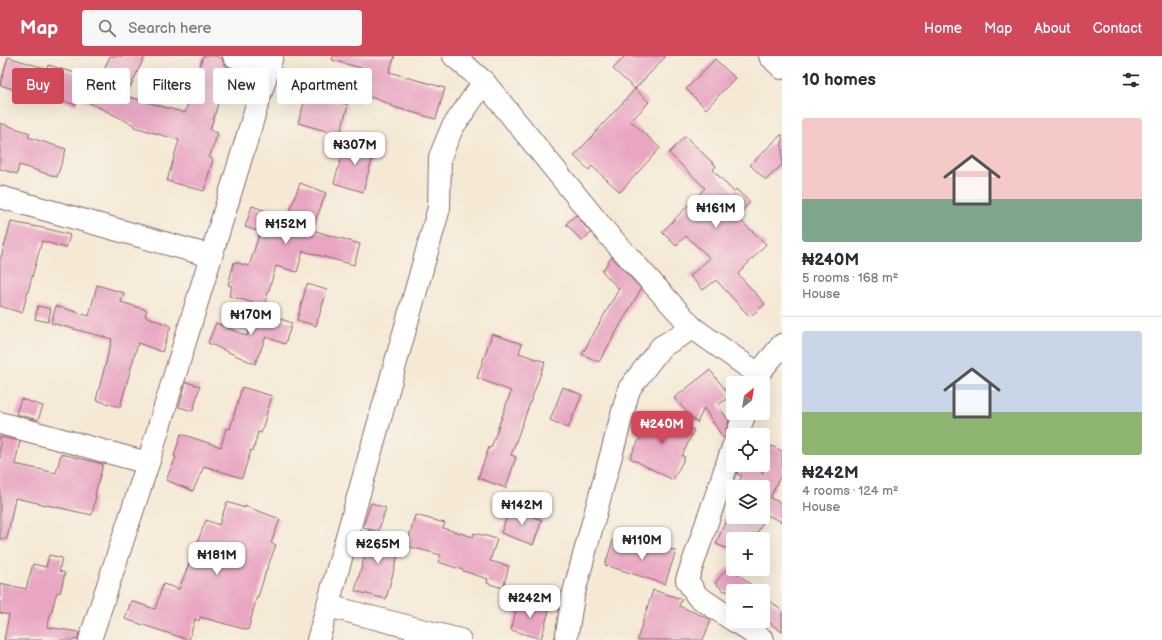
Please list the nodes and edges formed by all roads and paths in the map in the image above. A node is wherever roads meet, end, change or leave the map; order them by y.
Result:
1 (234, 56) edge
2 (454, 56) edge
3 (770, 56) edge
4 (270, 62) edge
5 (782, 68) edge
6 (484, 82) junction
7 (0, 197) edge
8 (211, 256) junction
9 (694, 328) junction
10 (782, 344) edge
11 (754, 376) edge
12 (758, 376) edge
13 (0, 423) edge
14 (148, 463) junction
15 (726, 467) edge
16 (328, 606) junction
17 (726, 615) edge
18 (746, 628) edge
19 (90, 640) edge
20 (318, 640) edge
21 (460, 640) edge
22 (566, 640) edge
23 (763, 640) edge

1 - 4 street
2 - 6 street
3 - 5 street
4 - 8 street
6 - 9 street
6 - 16 street
7 - 8 street
8 - 14 street
9 - 11 street
9 - 22 street
10 - 12 street
13 - 14 street
14 - 19 street
15 - 17 street
16 - 20 street
16 - 21 street
18 - 23 street

